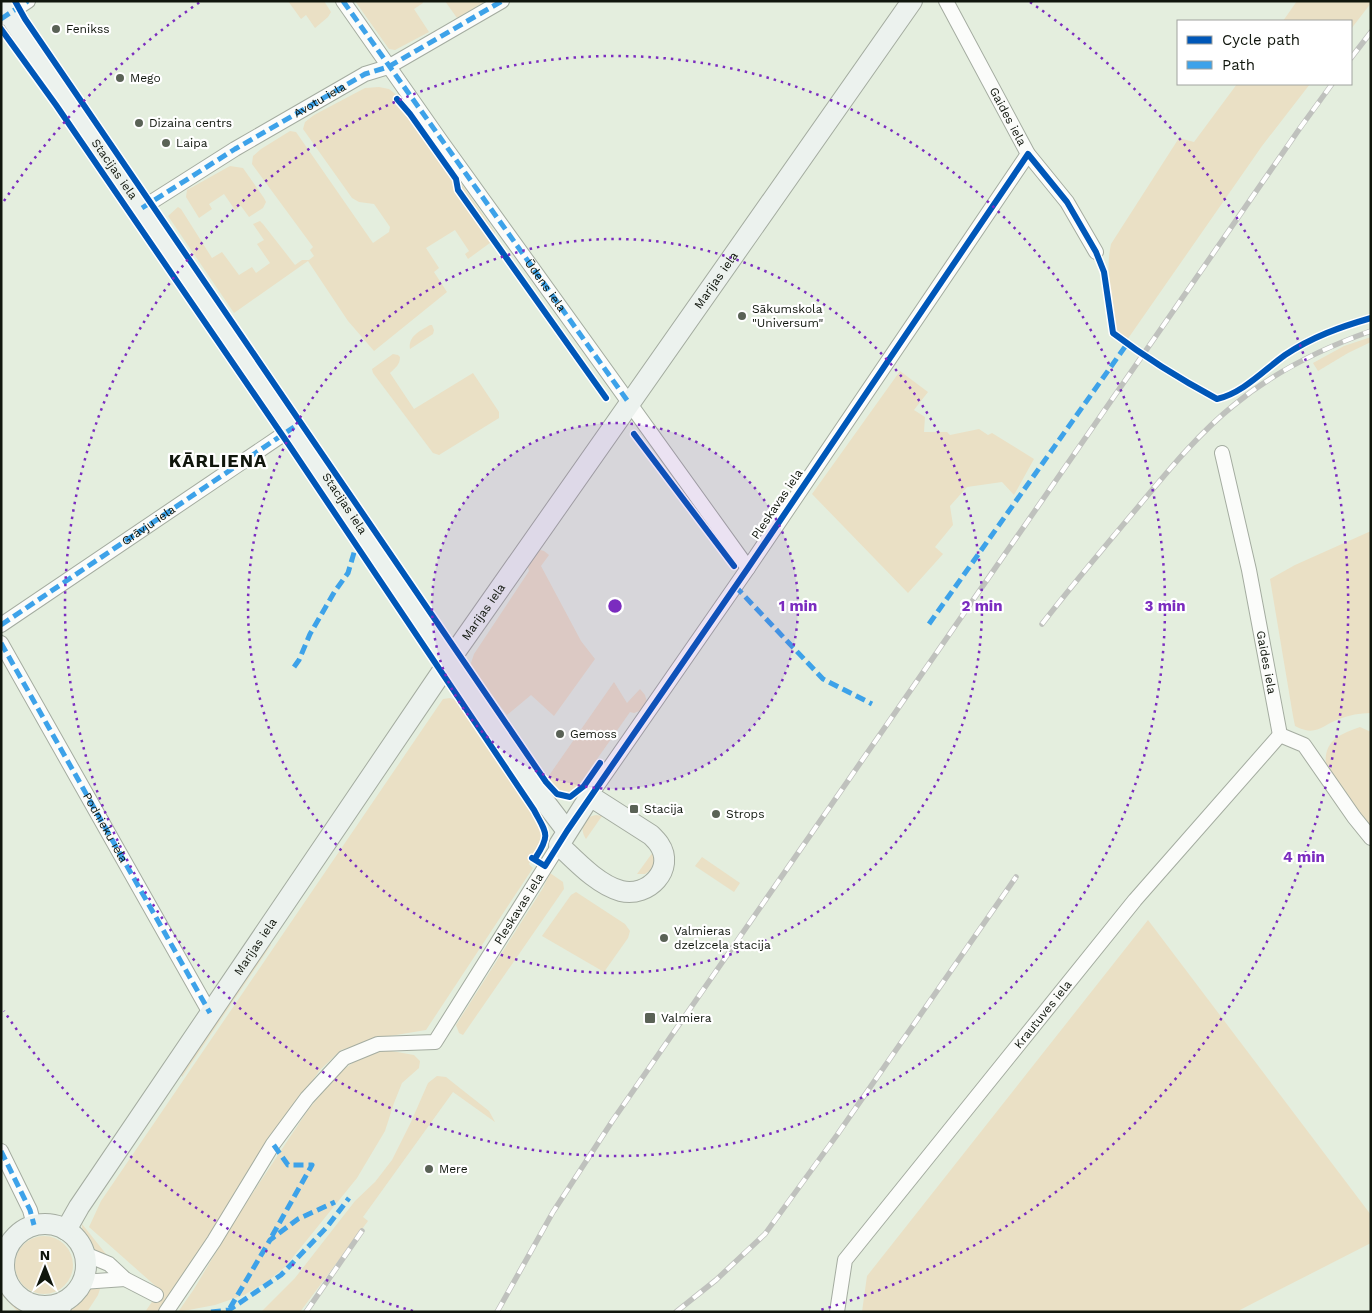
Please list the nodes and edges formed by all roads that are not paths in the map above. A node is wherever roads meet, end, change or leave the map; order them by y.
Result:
1 (28, 1) edge
2 (343, 1) edge
3 (502, 1) edge
4 (912, 1) edge
5 (946, 1) edge
6 (4, 12) edge
7 (388, 67) junction
8 (1028, 154) junction
9 (142, 208) junction
10 (1096, 252) dead end
11 (629, 403) junction
12 (294, 427) junction
13 (1222, 453) dead end
14 (748, 568) junction
15 (1, 625) edge
16 (1, 643) edge
17 (450, 662) junction
18 (1280, 735) junction
19 (590, 796) junction
20 (563, 838) junction
21 (1371, 838) edge
22 (210, 1013) junction
23 (1, 1151) edge
24 (34, 1226) junction
25 (66, 1230) junction
26 (7, 1241) edge
27 (85, 1254) junction
28 (3, 1271) edge
29 (125, 1279) junction
30 (82, 1282) junction
31 (156, 1295) dead end
32 (64, 1306) edge
33 (38, 1308) edge
34 (166, 1312) edge
35 (837, 1312) edge

1 - 6 street
2 - 7 street, Ūdens iela
3 - 7 street, Avotu iela
4 - 11 street, Marijas iela
5 - 8 street, Gaides iela
6 - 9 street, Stacijas iela
7 - 9 street, Avotu iela
7 - 11 street, Ūdens iela
8 - 10 street, Gaides iela
8 - 14 street, Pleskavas iela
9 - 12 street, Stacijas iela
11 - 14 street, Ūdens iela
11 - 17 street, Marijas iela
12 - 15 street, Grāvju iela
12 - 17 street, Stacijas iela
13 - 18 street, Gaides iela
14 - 19 street, Pleskavas iela
16 - 22 street, Podnieku iela
17 - 20 street, Stacijas iela
17 - 22 street, Marijas iela
18 - 21 street
18 - 35 street, Krautuves iela
19 - 20 street, Pleskavas iela
19 - 20 street, Stacijas iela
20 - 34 street, Pleskavas iela
22 - 25 street, Marijas iela
23 - 24 street
24 - 25 street
24 - 26 street
25 - 27 street
26 - 28 street
27 - 29 street
27 - 30 street
28 - 33 street
29 - 30 street
29 - 31 street
30 - 32 street
32 - 33 street

